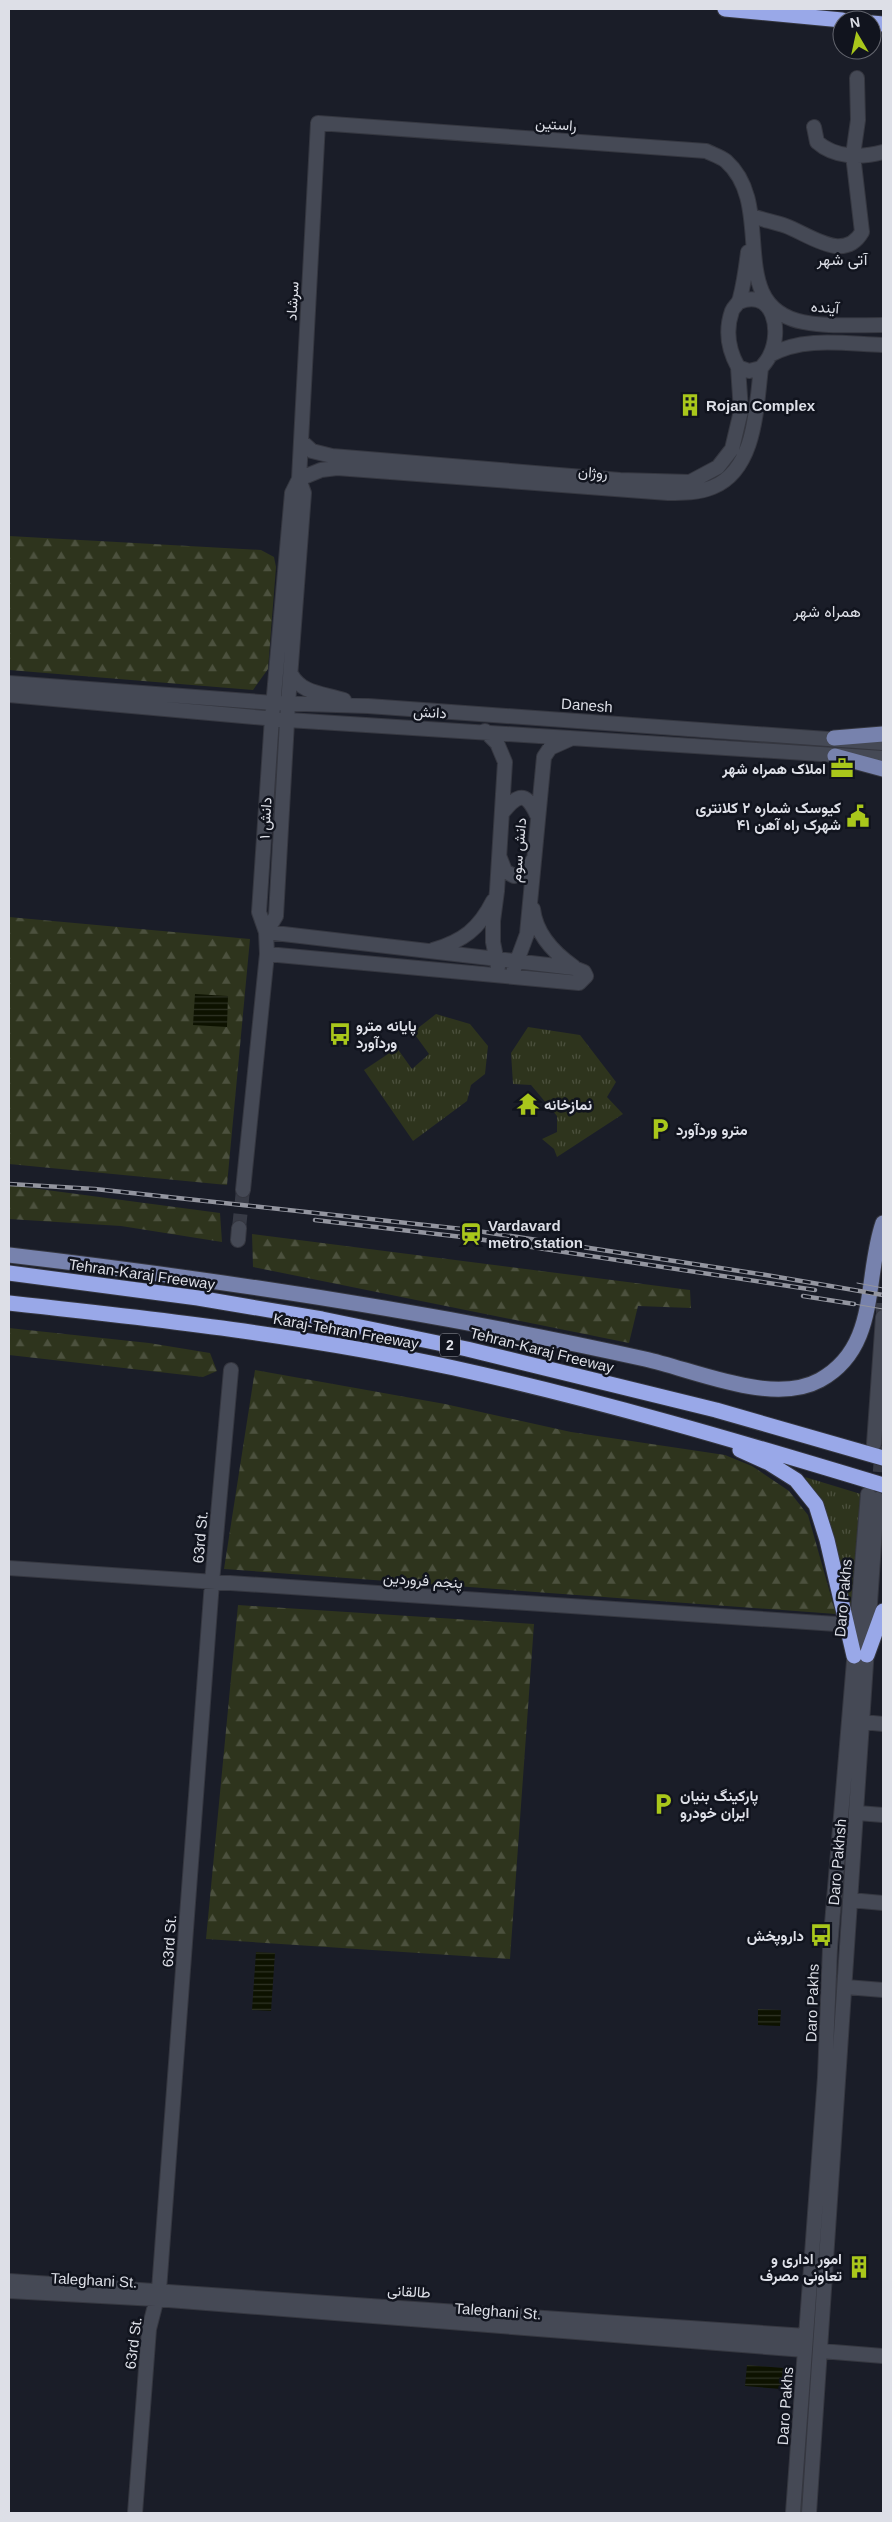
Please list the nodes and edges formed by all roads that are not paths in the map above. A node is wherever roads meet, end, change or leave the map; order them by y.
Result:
1 (725, 9) edge
2 (832, 19) edge
3 (856, 78) dead end
4 (318, 124) joint
5 (814, 127) dead end
6 (883, 152) edge
7 (853, 155) junction
8 (752, 216) junction
9 (739, 302) junction
10 (768, 305) junction
11 (883, 325) edge
12 (883, 345) edge
13 (770, 355) junction
14 (738, 367) junction
15 (761, 368) junction
16 (301, 441) junction
17 (334, 462) junction
18 (299, 479) junction
19 (619, 485) junction
20 (291, 674) junction
21 (9, 684) edge
22 (9, 695) edge
23 (281, 703) junction
24 (368, 706) junction
25 (272, 718) junction
26 (288, 720) junction
27 (485, 731) junction
28 (883, 734) edge
29 (571, 738) junction
30 (834, 738) junction
31 (883, 743) edge
32 (835, 756) junction
33 (883, 758) edge
34 (883, 769) edge
35 (503, 812) junction
36 (537, 815) junction
37 (500, 855) junction
38 (533, 860) junction
39 (498, 891) junction
40 (531, 894) junction
41 (266, 932) junction
42 (426, 952) junction
43 (266, 954) junction
44 (496, 960) junction
45 (516, 961) junction
46 (574, 968) junction
47 (505, 976) junction
48 (243, 1190) tunnel mouth
49 (883, 1223) edge
50 (9, 1255) edge
51 (9, 1273) edge
52 (9, 1303) edge
53 (883, 1318) edge
54 (231, 1370) dead end
55 (691, 1427) junction
56 (883, 1427) edge
57 (880, 1449) edge
58 (876, 1492) edge
59 (9, 1568) edge
60 (212, 1582) junction
61 (883, 1611) edge
62 (836, 1624) dead end
63 (860, 1655) junction
64 (863, 1722) junction
65 (883, 1724) edge
66 (858, 1812) junction
67 (883, 1815) edge
68 (850, 1900) junction
69 (883, 1903) edge
70 (830, 1948) junction
71 (847, 1954) junction
72 (846, 1987) junction
73 (883, 1990) edge
74 (825, 2076) junction
75 (840, 2077) junction
76 (9, 2281) edge
77 (9, 2292) edge
78 (158, 2295) junction
79 (806, 2343) junction
80 (821, 2351) junction
81 (883, 2356) edge
82 (135, 2513) edge
83 (793, 2513) edge
84 (810, 2513) edge

1 - 2 highway
3 - 7 street
4 - 8 street, راستین
4 - 16 street, سرشاد
5 - 7 street
6 - 7 street
7 - 8 street
8 - 9 street
8 - 10 street
9 - 10 street
9 - 14 street
10 - 11 street, آینده
10 - 13 street
12 - 13 street
13 - 15 street
14 - 15 street
14 - 19 street, روژان
15 - 19 street, روژان
16 - 17 street
16 - 18 street, سرشاد
17 - 18 street
17 - 19 street, روژان
18 - 20 street, سرشاد
18 - 23 street, سرشاد
20 - 23 street, سرشاد
20 - 24 street
21 - 23 street
22 - 25 street
23 - 24 street, Danesh
23 - 25 street, دانش ۱
23 - 26 street, دانش ۱
24 - 30 street, Danesh
25 - 26 street, دانش
25 - 41 street, دانش ۱
26 - 27 street, دانش
26 - 41 street, دانش ۱
27 - 29 street, دانش
27 - 35 street, دانش سوم
28 - 30 main road
29 - 32 street
29 - 36 street, دانش سوم
30 - 31 street, Danesh
32 - 33 street
32 - 34 main road
35 - 36 street
35 - 37 street, دانش سوم
36 - 38 street, دانش سوم
37 - 38 street
37 - 39 street, دانش سوم
38 - 40 street, دانش سوم
39 - 42 street
39 - 44 street, دانش سوم
40 - 45 street, دانش سوم
40 - 46 street
41 - 42 street
41 - 43 street, دانش ۱
42 - 44 street
43 - 47 street
43 - 48 street, دانش ۱
44 - 45 street
44 - 47 street, دانش سوم
45 - 46 street
45 - 47 street, دانش سوم
46 - 47 street
49 - 50 main road
51 - 57 highway, Tehran-Karaj Freeway / 2
52 - 55 highway, Karaj-Tehran Freeway / 2
53 - 57 street
54 - 60 street, 63rd St.
55 - 58 highway, Karaj-Tehran Freeway / 2
55 - 63 highway
56 - 57 street
58 - 63 street, Daro Pakhs
59 - 60 street, پنجم فروردین
60 - 62 street, پنجم فروردین
60 - 78 street, 63rd St.
61 - 63 highway
63 - 64 street, Daro Pakhsh
63 - 70 street, Daro Pakhs
64 - 65 street
64 - 66 street, Daro Pakhsh
66 - 67 street
66 - 68 street, Daro Pakhsh
68 - 69 street
68 - 71 street, Daro Pakhsh
70 - 71 street
70 - 74 street, Daro Pakhs
71 - 72 street, Daro Pakhsh
72 - 73 street
72 - 75 street, Daro Pakhsh
74 - 75 street
74 - 79 street, Daro Pakhs
75 - 80 street, Daro Pakhsh
76 - 78 street
77 - 78 street, Taleghani St.
78 - 79 street, Taleghani St.
78 - 82 street, 63rd St.
79 - 83 street, Daro Pakhs
80 - 81 street
80 - 84 street

